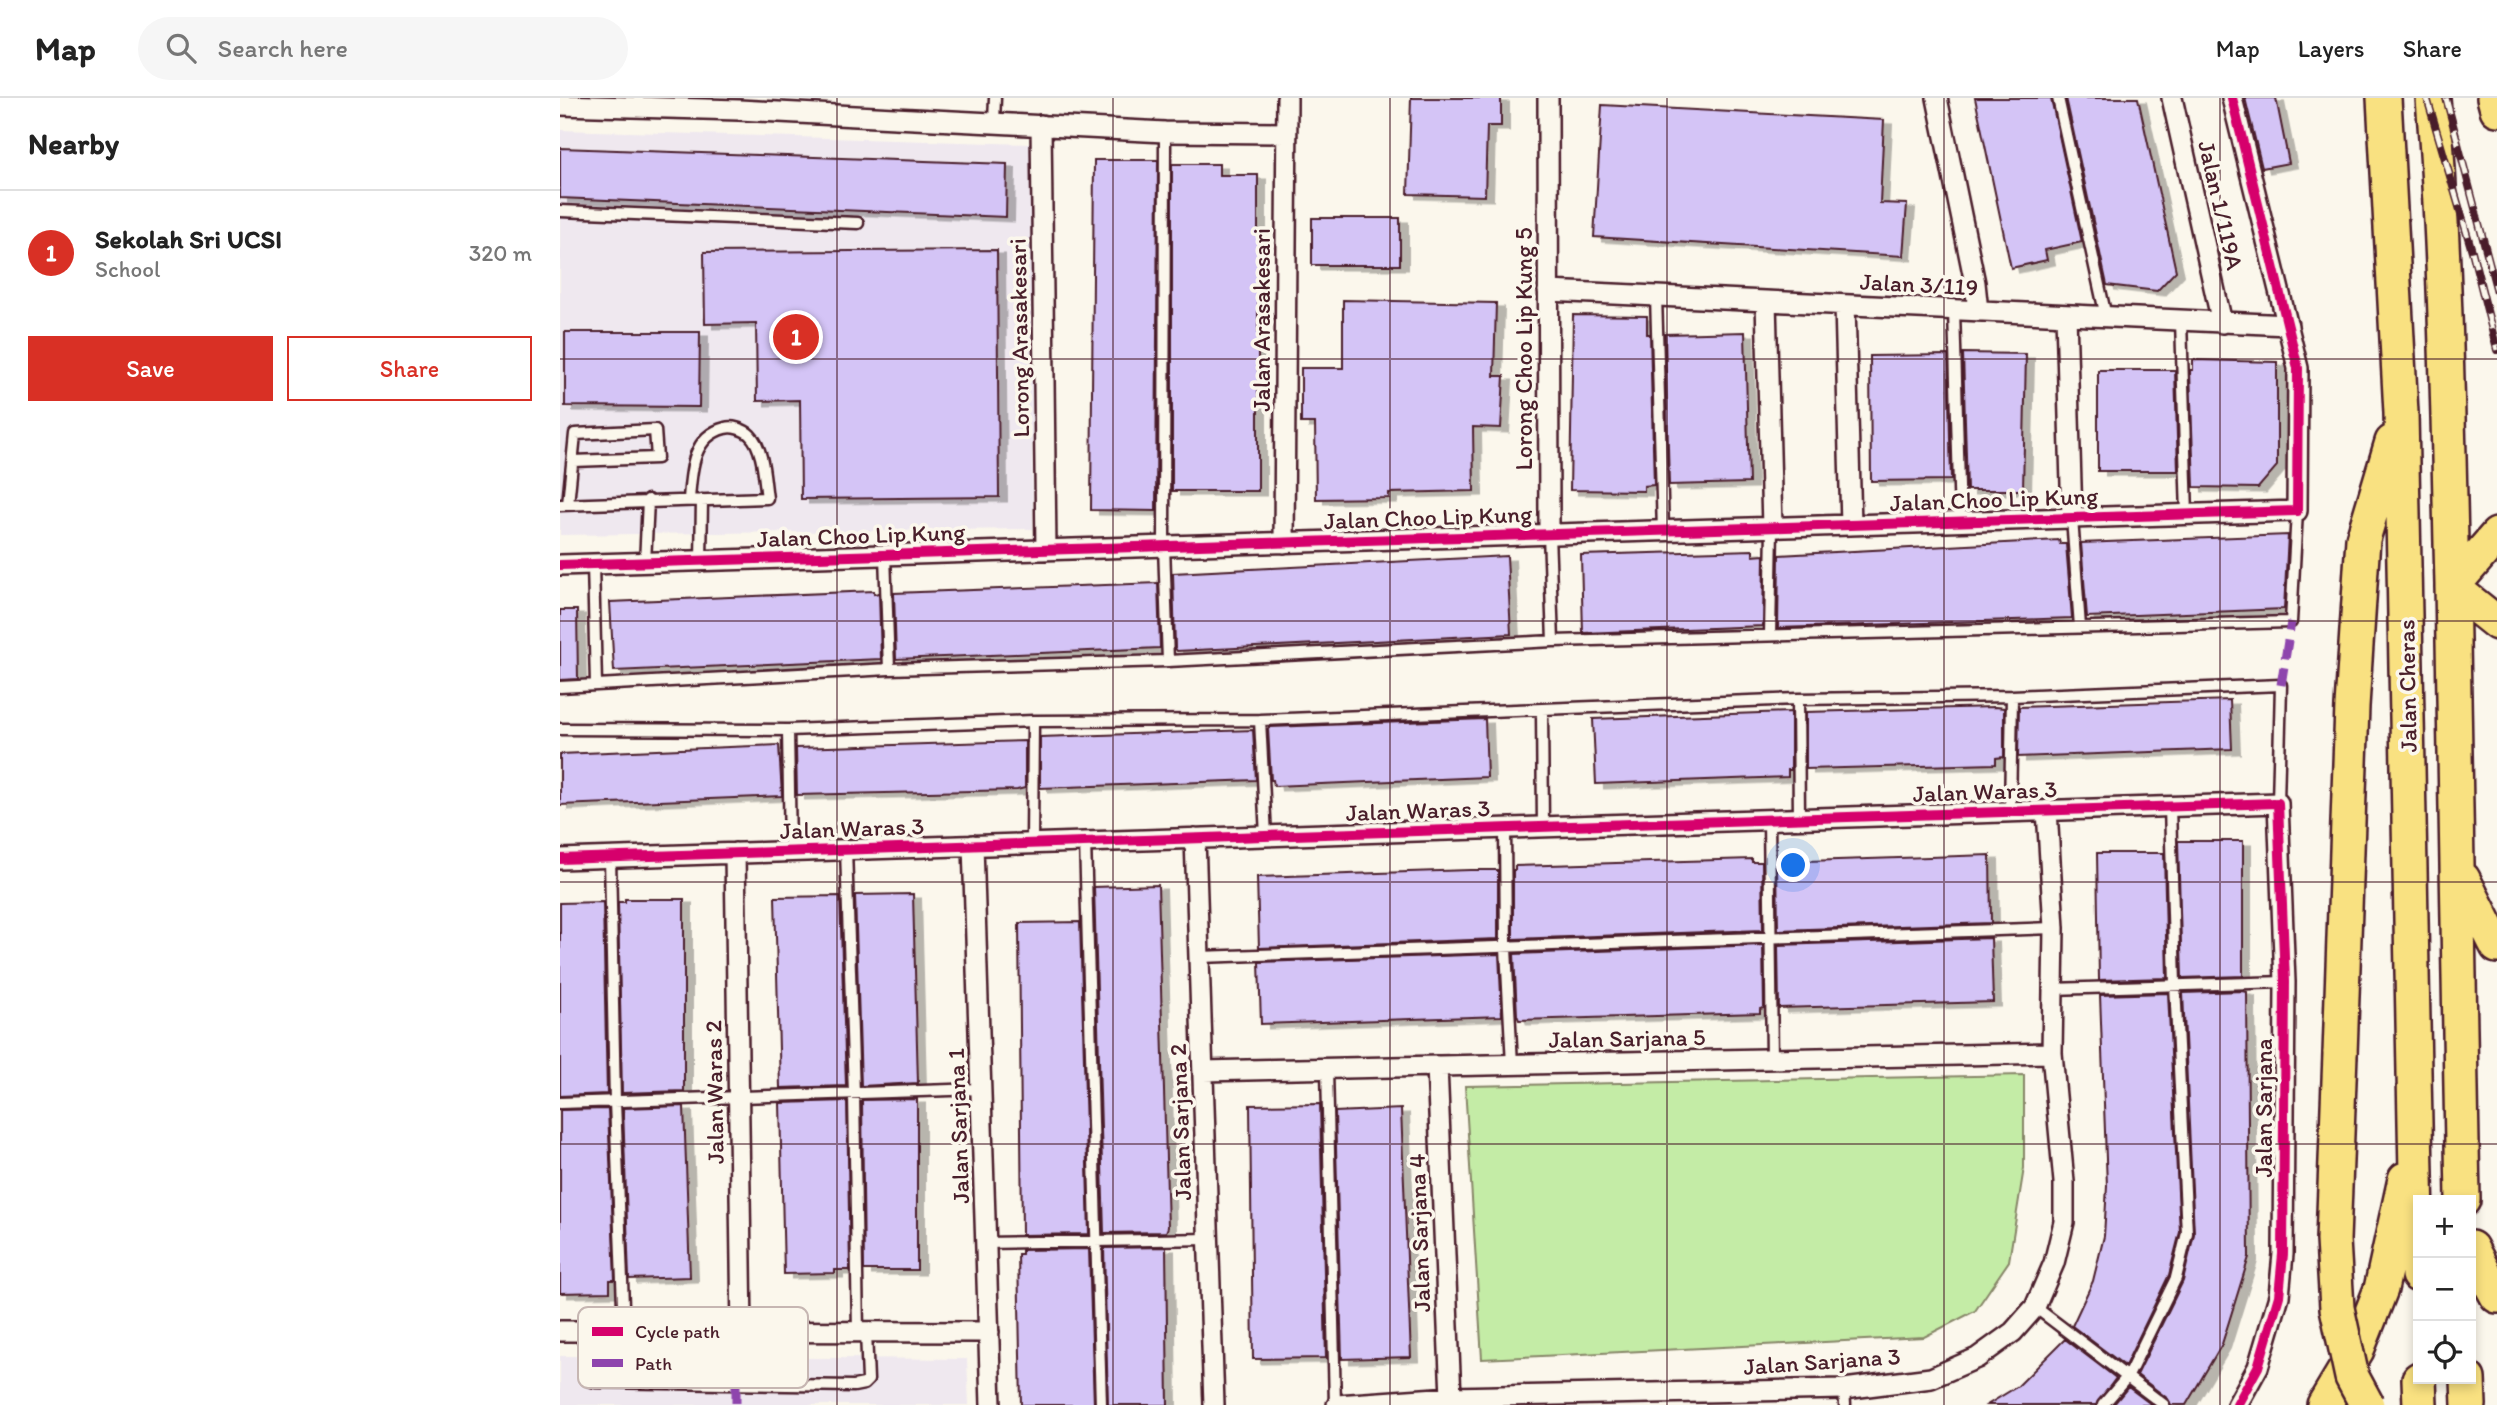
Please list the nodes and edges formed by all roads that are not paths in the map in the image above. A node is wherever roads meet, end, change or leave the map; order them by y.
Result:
1 (995, 98) edge
2 (1286, 98) edge
3 (1548, 98) edge
4 (1937, 98) edge
5 (2058, 98) edge
6 (2172, 98) edge
7 (2232, 98) edge
8 (2384, 98) edge
9 (2433, 98) edge
10 (2494, 98) edge
11 (739, 104) edge
12 (560, 105) edge
13 (2497, 109) edge
14 (994, 122) junction
15 (1041, 125) junction
16 (1165, 132) junction
17 (1286, 133) junction
18 (560, 211) edge
19 (858, 223) dead end
20 (1548, 291) junction
21 (1656, 296) junction
22 (1766, 302) junction
23 (1845, 305) junction
24 (1954, 310) junction
25 (1978, 311) junction
26 (2066, 315) junction
27 (2105, 317) junction
28 (2181, 320) junction
29 (2222, 323) junction
30 (2288, 325) junction
31 (2401, 413) junction
32 (573, 461) junction
33 (648, 500) junction
34 (689, 500) junction
35 (702, 500) junction
36 (564, 504) edge
37 (2297, 511) junction
38 (2187, 515) junction
39 (2072, 518) junction
40 (1960, 522) junction
41 (1851, 525) junction
42 (1772, 527) junction
43 (1663, 531) junction
44 (1549, 534) junction
45 (2497, 535) edge
46 (1284, 543) junction
47 (1164, 546) junction
48 (1046, 550) junction
49 (885, 555) junction
50 (701, 561) junction
51 (645, 563) junction
52 (593, 564) junction
53 (560, 565) edge
54 (2452, 587) junction
55 (2497, 623) edge
56 (2080, 627) junction
57 (1770, 635) junction
58 (1553, 641) junction
59 (1168, 661) junction
60 (889, 668) junction
61 (596, 684) junction
62 (560, 687) edge
63 (2012, 696) junction
64 (1798, 699) junction
65 (1542, 710) junction
66 (1260, 720) junction
67 (1033, 721) junction
68 (560, 729) edge
69 (788, 730) junction
70 (2278, 803) junction
71 (2170, 806) junction
72 (2047, 810) junction
73 (2010, 812) junction
74 (1799, 818) junction
75 (1769, 819) junction
76 (1543, 827) junction
77 (1505, 828) junction
78 (1266, 836) junction
79 (1195, 838) junction
80 (1085, 841) junction
81 (1032, 843) junction
82 (973, 845) junction
83 (846, 849) junction
84 (790, 851) junction
85 (735, 853) junction
86 (610, 857) junction
87 (560, 859) edge
88 (2459, 871) junction
89 (2053, 928) junction
90 (1772, 936) junction
91 (2497, 946) edge
92 (1506, 948) junction
93 (1199, 957) junction
94 (2285, 982) junction
95 (2175, 984) junction
96 (2052, 989) junction
97 (2052, 1052) junction
98 (1772, 1059) junction
99 (1512, 1065) junction
100 (1437, 1066) junction
101 (1327, 1069) junction
102 (1203, 1071) junction
103 (981, 1089) junction
104 (854, 1094) junction
105 (739, 1098) junction
106 (615, 1101) junction
107 (560, 1103) edge
108 (2417, 1126) junction
109 (2463, 1195) edge
110 (1209, 1239) junction
111 (1097, 1241) junction
112 (986, 1243) junction
113 (2476, 1257) edge
114 (2418, 1258) edge
115 (2497, 1296) edge
116 (623, 1307) edge
117 (742, 1307) edge
118 (2035, 1307) junction
119 (560, 1331) edge
120 (578, 1331) edge
121 (808, 1332) edge
122 (862, 1332) junction
123 (989, 1332) junction
124 (2128, 1376) junction
125 (2419, 1384) edge
126 (2468, 1384) edge
127 (808, 1385) edge
128 (1451, 1397) junction
129 (1844, 1397) edge
130 (1539, 1400) edge
131 (991, 1405) edge
132 (1101, 1405) edge
133 (1214, 1405) edge
134 (1336, 1405) edge
135 (2103, 1405) edge
136 (2164, 1405) edge
137 (2237, 1405) edge
138 (2324, 1405) edge
139 (2367, 1405) edge
140 (2420, 1405) edge
141 (2469, 1405) edge

1 - 14 lane
2 - 17 street, Jalan Arasakesari
3 - 20 street, Lorong Choo Lip Kung 5
4 - 25 street
5 - 27 lane
6 - 29 street, Jalan 1/119A
7 - 30 street
8 - 31 highway, Jalan Cheras
9 - 54 highway, Jalan Cheras
10 - 13 highway
11 - 12 street
11 - 14 street
14 - 15 street
15 - 16 street
15 - 48 street, Lorong Arasakesari
16 - 17 street
16 - 47 lane
17 - 46 street, Jalan Arasakesari
18 - 19 lane
20 - 21 street, Jalan 3/119
20 - 44 street, Lorong Choo Lip Kung 5
21 - 22 street, Jalan 3/119
21 - 43 lane
22 - 23 street, Jalan 3/119
22 - 42 street
23 - 24 street, Jalan 3/119
23 - 41 street
24 - 25 street, Jalan 3/119
24 - 40 lane
25 - 26 street, Jalan 3/119
26 - 27 street, Jalan 3/119
26 - 39 street
27 - 28 street, Jalan 3/119
28 - 29 street, Jalan 3/119
28 - 38 lane
29 - 30 street, Jalan 3/119
30 - 37 street
31 - 108 highway, Jalan Cheras
31 - 139 highway, bridge
32 - 32 lane
32 - 36 lane
33 - 34 lane
33 - 36 lane
33 - 51 lane
34 - 35 lane
34 - 35 lane
35 - 50 lane
37 - 38 street, Jalan Choo Lip Kung
37 - 56 lane
38 - 39 street, Jalan Choo Lip Kung
39 - 40 street, Jalan Choo Lip Kung
39 - 56 lane
40 - 41 street, Jalan Choo Lip Kung
41 - 42 street, Jalan Choo Lip Kung
42 - 43 street, Jalan Choo Lip Kung
42 - 57 lane
43 - 44 street, Jalan Choo Lip Kung
44 - 46 street, Jalan Choo Lip Kung
44 - 58 lane
45 - 54 highway
46 - 47 street, Jalan Choo Lip Kung
47 - 48 street, Jalan Choo Lip Kung
47 - 59 lane
48 - 49 street, Jalan Choo Lip Kung
49 - 50 street, Jalan Choo Lip Kung
49 - 60 lane
50 - 51 street, Jalan Choo Lip Kung
51 - 52 street, Jalan Choo Lip Kung
52 - 53 street, Jalan Choo Lip Kung
52 - 61 lane
54 - 55 highway
54 - 88 highway, Jalan Cheras
56 - 57 lane
57 - 58 lane
58 - 59 lane
59 - 60 lane
60 - 61 lane
61 - 62 lane
63 - 64 lane
63 - 70 lane
63 - 73 lane
64 - 65 lane
64 - 74 lane
65 - 66 lane
65 - 76 lane
66 - 67 lane
66 - 78 lane
67 - 69 lane
67 - 81 lane
68 - 69 lane
69 - 84 lane
70 - 71 street, Jalan Waras 3
70 - 94 street, Jalan Sarjana
71 - 72 street, Jalan Waras 3
71 - 95 lane
72 - 73 street, Jalan Waras 3
72 - 89 street, Jalan Sarjana 3
73 - 74 street, Jalan Waras 3
74 - 75 street, Jalan Waras 3
75 - 76 street, Jalan Waras 3
75 - 90 lane
76 - 77 street, Jalan Waras 3
77 - 78 street, Jalan Waras 3
77 - 92 lane
78 - 79 street, Jalan Waras 3
79 - 80 street, Jalan Waras 3
79 - 93 street, Jalan Sarjana 2
80 - 81 street, Jalan Waras 3
80 - 111 lane
81 - 82 street, Jalan Waras 3
82 - 83 street, Jalan Waras 3
82 - 103 street, Jalan Sarjana 1
83 - 84 street, Jalan Waras 3
83 - 104 lane
84 - 85 street, Jalan Waras 3
85 - 86 street, Jalan Waras 3
85 - 105 street, Jalan Waras 2
86 - 87 street, Jalan Waras 3
86 - 106 lane
88 - 91 highway
88 - 109 highway, Jalan Cheras
89 - 90 lane
89 - 96 street, Jalan Sarjana 3
90 - 92 lane
90 - 98 lane
92 - 93 lane
92 - 99 lane
93 - 102 street, Jalan Sarjana 2
94 - 95 lane
94 - 137 street, Jalan Sarjana
95 - 96 lane
95 - 124 lane
96 - 97 street, Jalan Sarjana 3
97 - 98 street, Jalan Sarjana 5
97 - 118 street, Jalan Sarjana 3
98 - 99 street, Jalan Sarjana 5
99 - 100 street, Jalan Sarjana 5
100 - 101 street, Jalan Sarjana 5
100 - 128 street, Jalan Sarjana 4
101 - 102 street, Jalan Sarjana 5
101 - 134 lane
102 - 110 street, Jalan Sarjana 2
103 - 104 lane
103 - 112 street, Jalan Sarjana 1
104 - 105 lane
104 - 122 lane
105 - 106 lane
105 - 117 street, Jalan Waras 2
106 - 107 lane
106 - 116 lane
108 - 114 highway, Jalan Cheras
108 - 138 highway
110 - 111 lane
110 - 133 street, Jalan Sarjana 2
111 - 112 lane
111 - 132 lane
112 - 123 street, Jalan Sarjana 1
113 - 115 highway
118 - 124 lane
118 - 129 street, Jalan Sarjana 3
119 - 120 street
121 - 122 street
122 - 123 street
122 - 127 lane
123 - 131 street, Jalan Sarjana 1
124 - 135 lane
124 - 136 lane
125 - 140 highway
126 - 141 highway
128 - 130 street, Jalan Sarjana 3
128 - 134 street, Jalan Sarjana 3
129 - 130 street, Jalan Sarjana 3

